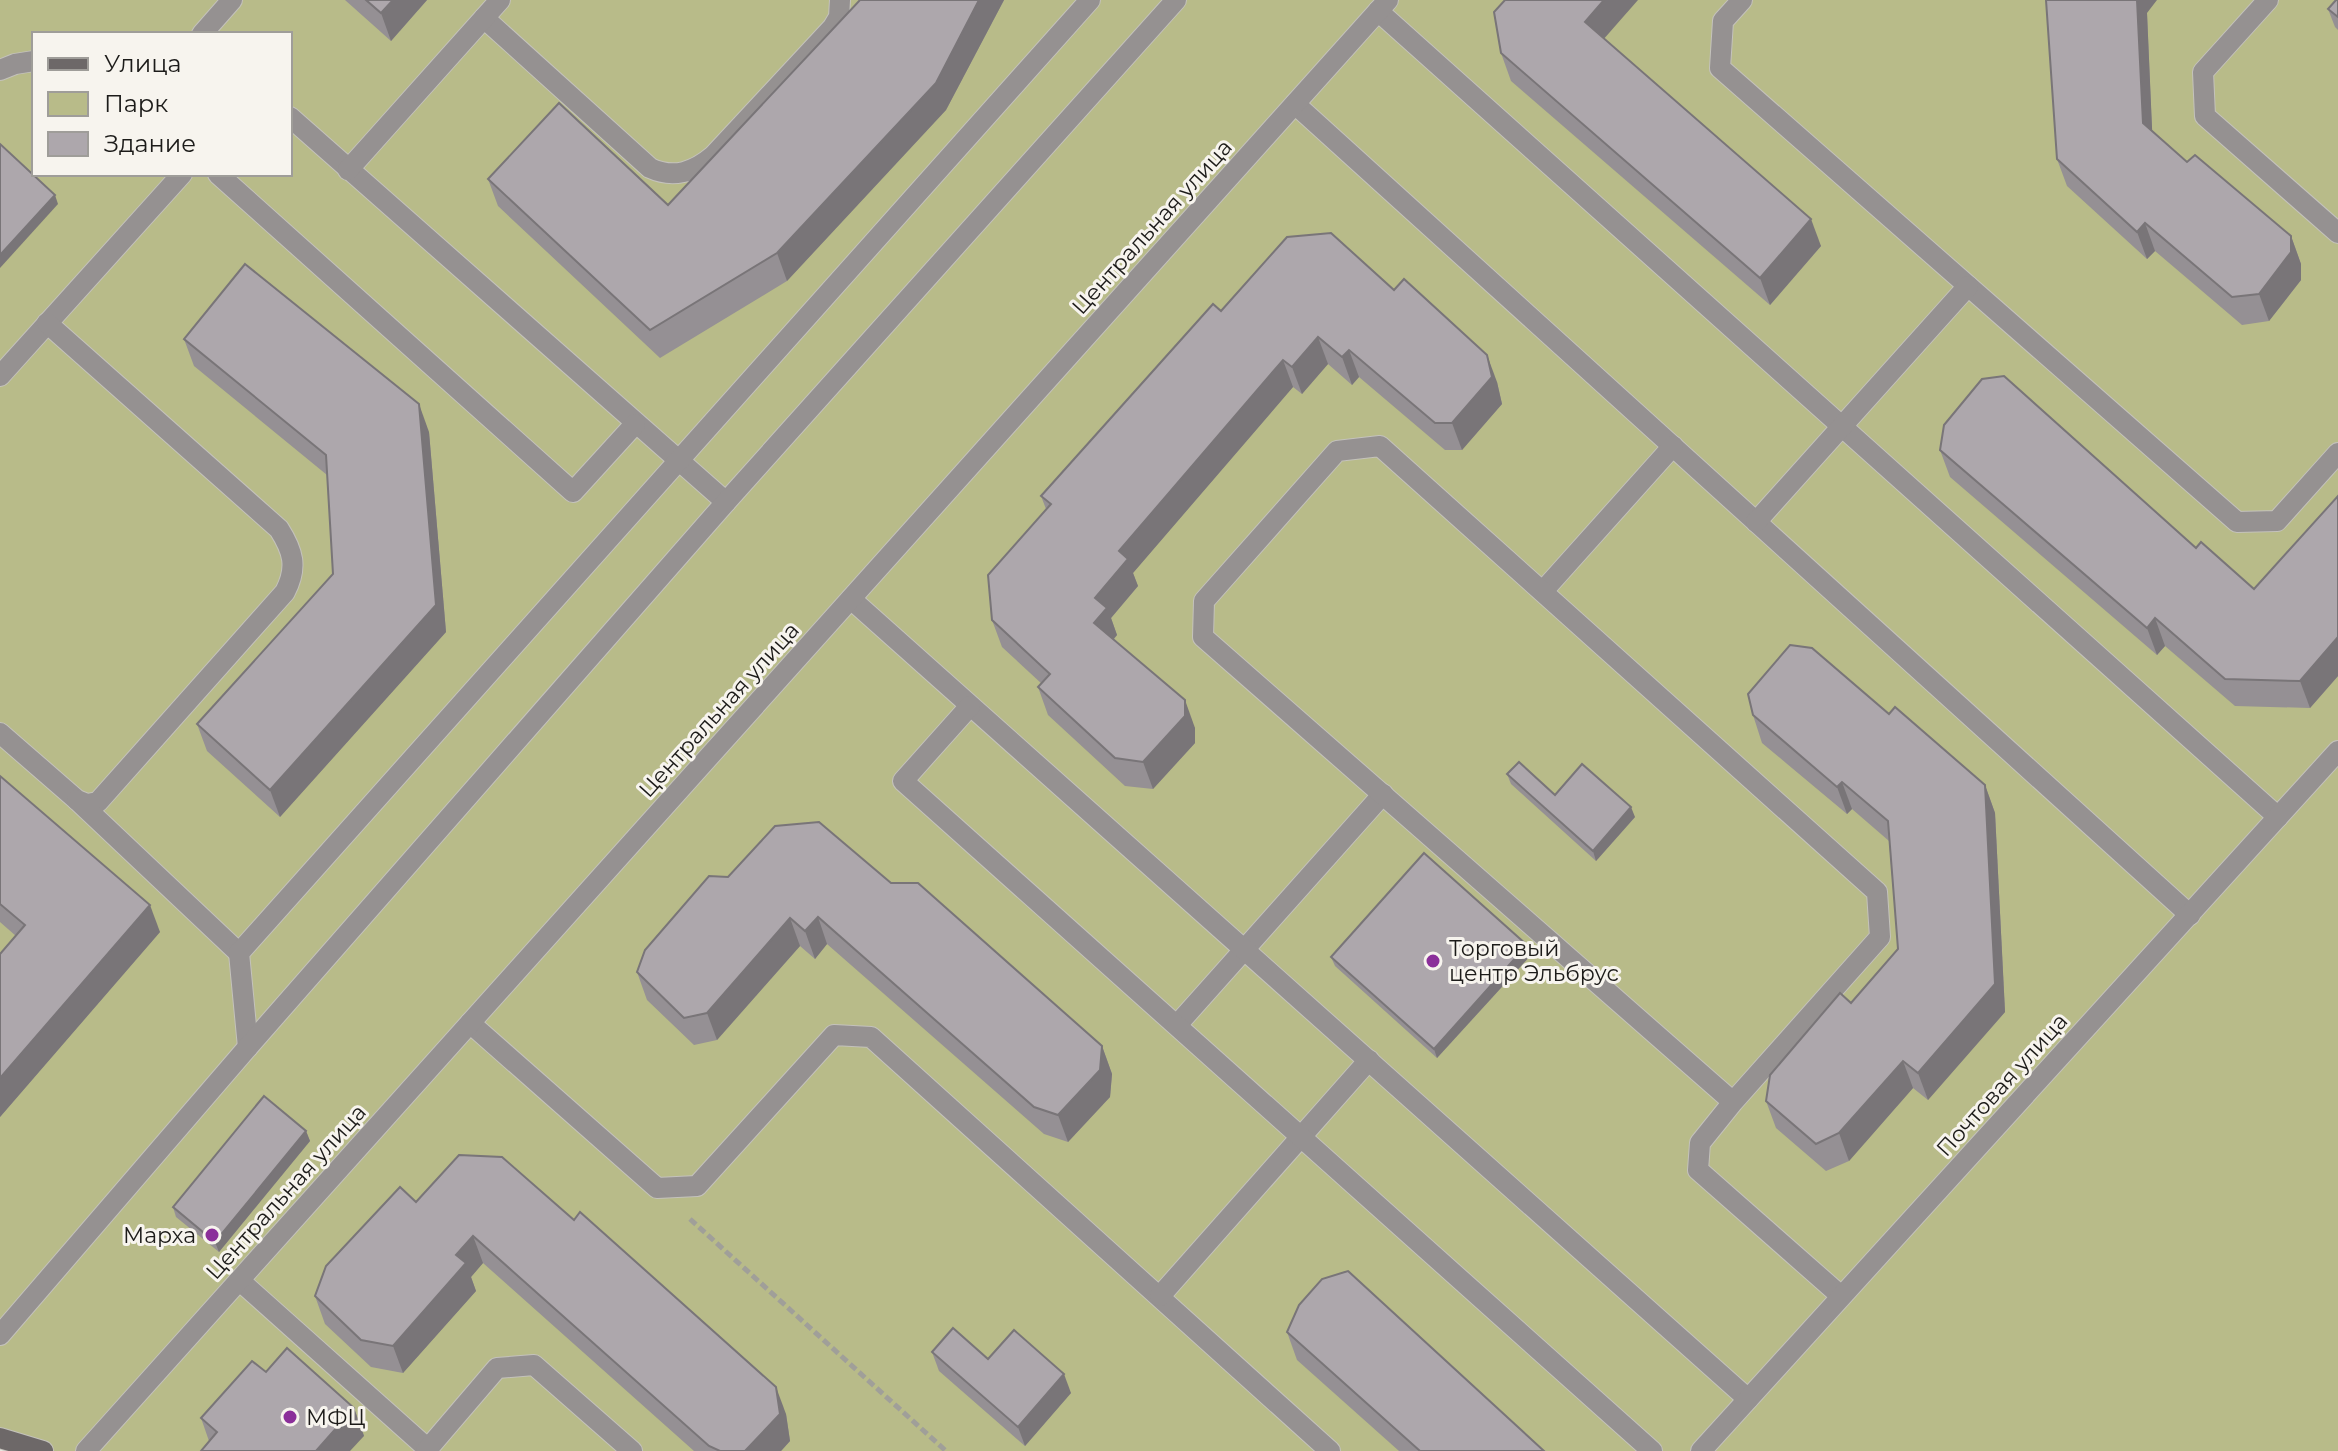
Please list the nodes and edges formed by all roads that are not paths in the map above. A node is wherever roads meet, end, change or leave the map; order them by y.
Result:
1 (232, 0) edge
2 (500, 0) edge
3 (840, 0) edge
4 (1090, 0) edge
5 (1176, 0) edge
6 (1742, 0) edge
7 (2268, 0) edge
8 (1383, 6) edge
9 (484, 18) junction
10 (204, 32) edge
11 (32, 61) edge
12 (0, 70) edge
13 (1295, 104) junction
14 (292, 119) edge
15 (348, 170) junction
16 (180, 176) edge
17 (220, 176) edge
18 (2338, 233) edge
19 (1968, 286) junction
20 (47, 323) junction
21 (0, 376) edge
22 (635, 424) junction
23 (1841, 428) junction
24 (1673, 446) junction
25 (2338, 453) edge
26 (678, 461) junction
27 (726, 502) junction
28 (1756, 522) junction
29 (1543, 591) junction
30 (851, 599) junction
31 (970, 706) junction
32 (0, 733) edge
33 (2338, 751) edge
34 (1383, 794) junction
35 (77, 800) junction
36 (2278, 817) junction
37 (2190, 915) junction
38 (1245, 950) junction
39 (239, 953) junction
40 (470, 1023) junction
41 (1177, 1025) junction
42 (248, 1047) junction
43 (1369, 1060) junction
44 (1733, 1102) junction
45 (1301, 1136) junction
46 (239, 1280) junction
47 (1160, 1296) junction
48 (1841, 1296) junction
49 (0, 1335) edge
50 (1748, 1399) junction
51 (0, 1438) edge
52 (427, 1450) edge
53 (43, 1451) edge
54 (86, 1451) edge
55 (632, 1451) edge
56 (1330, 1451) edge
57 (1652, 1451) edge
58 (1701, 1451) edge

1 - 10 street
2 - 9 street
3 - 9 street
4 - 26 street
5 - 27 street
6 - 19 street
7 - 18 street
8 - 13 street, Центральная улица
8 - 23 street
9 - 15 street
11 - 12 street
13 - 24 street
13 - 30 street, Центральная улица
14 - 15 street
15 - 22 street
16 - 20 street
17 - 22 street
19 - 23 street
19 - 25 street
20 - 21 street
20 - 35 street
22 - 26 street
23 - 28 street
23 - 36 street
24 - 28 street
24 - 29 street
26 - 27 street
26 - 39 street
27 - 42 street
28 - 37 street
29 - 34 street
29 - 44 street
30 - 31 street
30 - 40 street, Центральная улица
31 - 38 street
31 - 41 street
32 - 35 street
33 - 36 street, Почтовая улица
34 - 38 street
34 - 44 street
35 - 39 street
36 - 37 street, Почтовая улица
37 - 48 street, Почтовая улица
38 - 41 street
38 - 43 street
39 - 42 street
40 - 46 street, Центральная улица
40 - 47 street
41 - 45 street
42 - 49 street
43 - 45 street
43 - 50 street
44 - 48 street
45 - 47 street
45 - 57 street
46 - 52 street
46 - 54 street, Центральная улица
47 - 56 street
48 - 50 street, Почтовая улица
50 - 58 street, Почтовая улица
51 - 53 street
52 - 55 street

